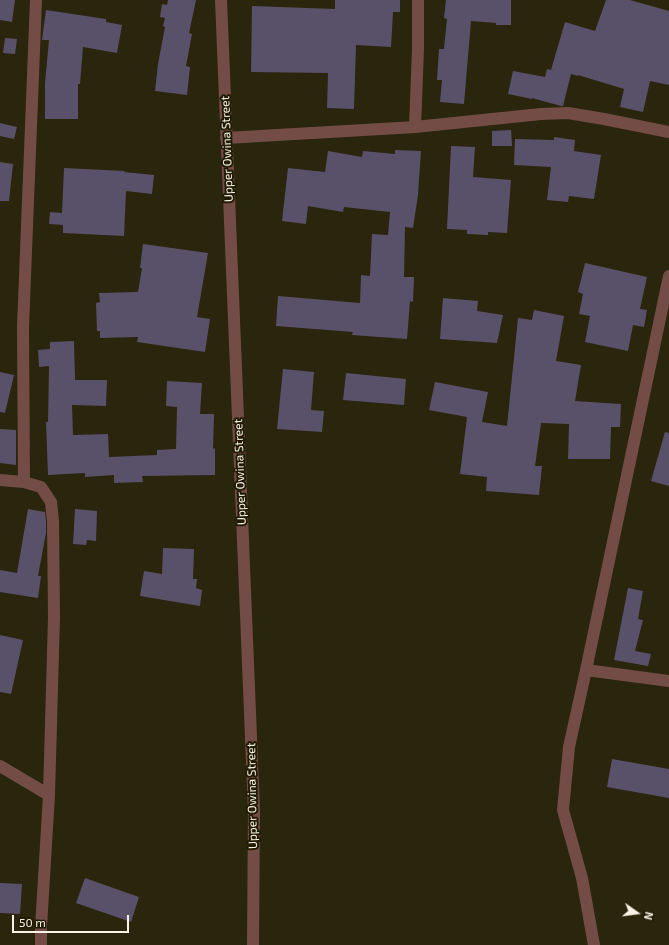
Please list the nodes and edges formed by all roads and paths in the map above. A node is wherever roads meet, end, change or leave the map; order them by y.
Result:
1 (36, 0) edge
2 (221, 0) edge
3 (418, 0) edge
4 (415, 127) junction
5 (669, 132) edge
6 (226, 138) junction
7 (669, 276) edge
8 (0, 480) edge
9 (24, 482) junction
10 (586, 670) junction
11 (669, 681) edge
12 (0, 766) edge
13 (49, 795) junction
14 (40, 945) edge
15 (253, 945) edge
16 (594, 945) edge

1 - 9 street
2 - 6 street, Upper Owina Street
3 - 4 street
4 - 5 street
4 - 6 street
6 - 15 street, Upper Owina Street
7 - 10 street
8 - 9 street
9 - 13 street
10 - 11 street
10 - 16 street
12 - 13 street
13 - 14 street

